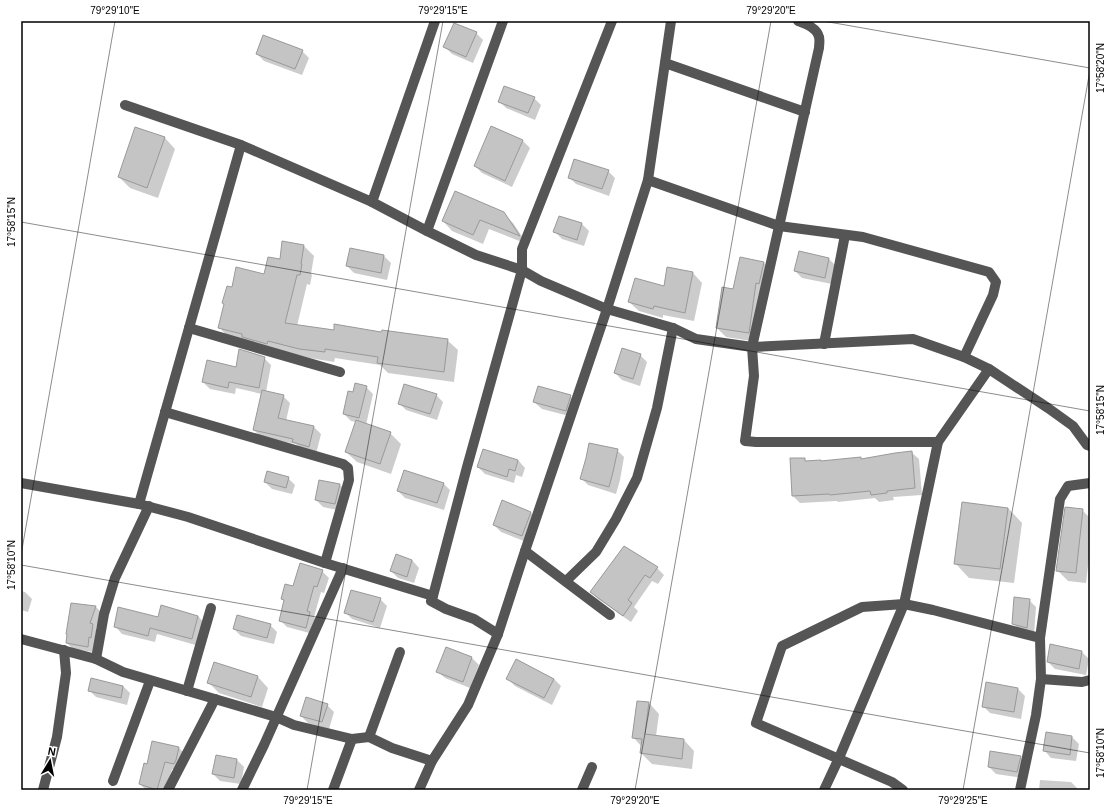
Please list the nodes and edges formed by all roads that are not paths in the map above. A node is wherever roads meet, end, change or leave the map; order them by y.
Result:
1 (435, 21) edge
2 (503, 21) edge
3 (612, 21) edge
4 (671, 21) edge
5 (798, 21) edge
6 (665, 62) junction
7 (125, 105) dead end
8 (804, 112) junction
9 (241, 145) junction
10 (648, 180) junction
11 (372, 202) junction
12 (779, 226) junction
13 (427, 232) junction
14 (845, 235) junction
15 (522, 270) junction
16 (607, 309) junction
17 (189, 328) junction
18 (673, 328) junction
19 (824, 344) junction
20 (752, 347) junction
21 (964, 357) junction
22 (989, 369) junction
23 (340, 372) dead end
24 (165, 412) junction
25 (938, 442) junction
26 (1090, 446) edge
27 (21, 482) edge
28 (1090, 482) edge
29 (144, 505) junction
30 (525, 551) junction
31 (325, 563) junction
32 (343, 568) junction
33 (566, 581) junction
34 (433, 596) junction
35 (904, 604) junction
36 (211, 608) dead end
37 (610, 615) dead end
38 (498, 634) junction
39 (1040, 638) junction
40 (21, 639) edge
41 (64, 650) junction
42 (400, 652) dead end
43 (96, 659) junction
44 (1041, 679) junction
45 (1090, 680) edge
46 (150, 681) junction
47 (187, 691) junction
48 (215, 699) junction
49 (276, 717) junction
50 (369, 737) junction
51 (352, 739) junction
52 (839, 758) junction
53 (432, 761) junction
54 (592, 767) dead end
55 (113, 781) dead end
56 (43, 790) edge
57 (168, 790) edge
58 (242, 790) edge
59 (333, 790) edge
60 (419, 790) edge
61 (582, 790) edge
62 (824, 790) edge
63 (903, 790) edge
64 (1020, 790) edge

1 - 11 street
2 - 13 street
3 - 15 street
4 - 6 street
5 - 8 street
6 - 8 street
6 - 10 street
7 - 9 street
8 - 12 street
9 - 11 street
9 - 17 street
10 - 12 street
10 - 16 street
11 - 13 street
12 - 14 street
12 - 20 street
13 - 15 street
14 - 19 street
14 - 21 street
15 - 16 street
15 - 34 street
16 - 18 street
16 - 30 street
17 - 23 street
17 - 24 street
18 - 20 street
18 - 33 street
19 - 20 street
19 - 21 street
20 - 25 street
21 - 22 street
22 - 25 street
22 - 26 street
24 - 29 street
24 - 31 street
25 - 35 street
27 - 29 street
28 - 39 street
29 - 31 street
29 - 43 street
30 - 33 street
30 - 38 street
31 - 32 street
32 - 34 street
32 - 49 street
33 - 37 street
34 - 38 street
35 - 39 street
35 - 52 street
35 - 52 street
36 - 47 street
38 - 53 street
39 - 44 street
40 - 41 street
41 - 43 street
41 - 56 street
42 - 50 street
43 - 46 street
44 - 45 street
44 - 64 street
46 - 47 street
46 - 55 street
47 - 48 street
48 - 49 street
48 - 57 street
49 - 51 street
49 - 58 street
50 - 51 street
50 - 53 street
51 - 59 street
52 - 62 street
52 - 63 street
53 - 60 street
54 - 61 street

